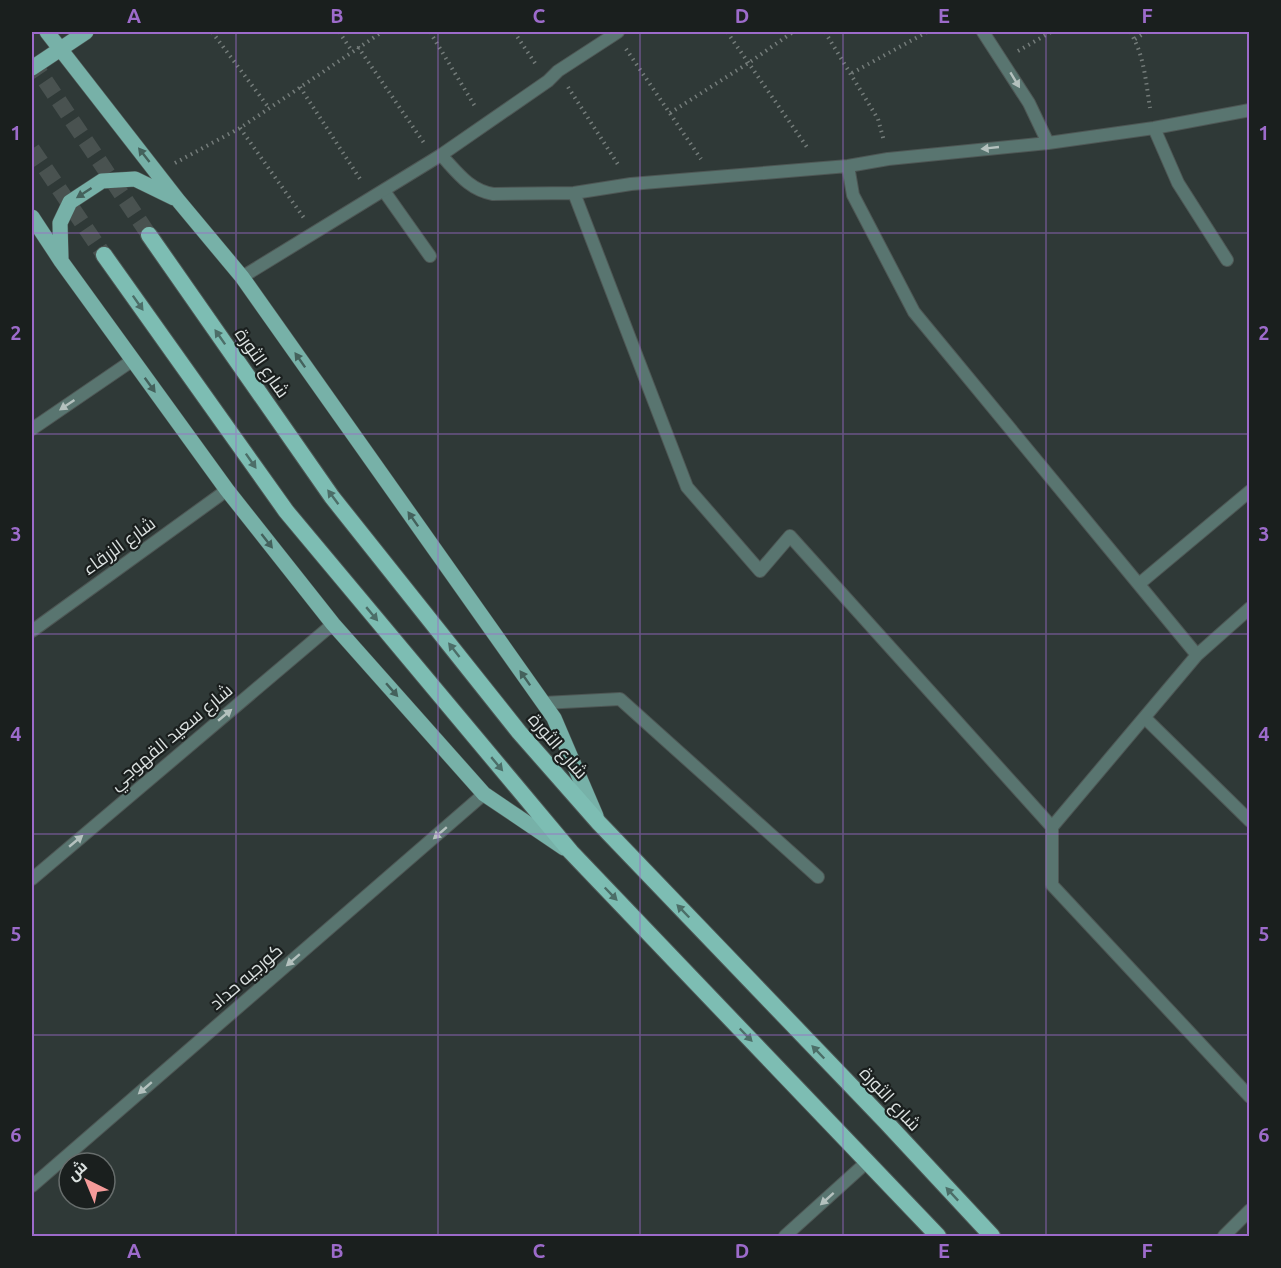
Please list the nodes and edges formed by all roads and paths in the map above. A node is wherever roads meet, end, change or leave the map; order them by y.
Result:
1 (47, 32) edge
2 (86, 32) edge
3 (212, 32) edge
4 (339, 32) edge
5 (382, 32) edge
6 (430, 32) edge
7 (514, 32) edge
8 (616, 32) edge
9 (727, 32) edge
10 (793, 32) edge
11 (825, 32) edge
12 (927, 32) edge
13 (983, 32) edge
14 (1051, 32) edge
15 (1130, 32) edge
16 (1146, 32) edge
17 (1135, 39) junction
18 (358, 47) junction
19 (60, 49) junction
20 (352, 51) junction
21 (1003, 61) junction
22 (750, 62) junction
23 (32, 68) edge
24 (558, 71) junction
25 (852, 73) junction
26 (548, 81) junction
27 (300, 87) junction
28 (269, 108) junction
29 (1250, 110) edge
30 (670, 113) junction
31 (486, 124) junction
32 (240, 128) junction
33 (1154, 128) junction
34 (1048, 142) junction
35 (438, 157) junction
36 (888, 159) junction
37 (848, 166) junction
38 (821, 168) junction
39 (158, 172) junction
40 (714, 178) junction
41 (631, 184) junction
42 (384, 190) junction
43 (574, 193) junction
44 (372, 198) junction
45 (177, 199) junction
46 (32, 217) edge
47 (314, 233) junction
48 (149, 235) tunnel mouth
49 (104, 255) tunnel mouth
50 (430, 256) dead end
51 (1227, 260) dead end
52 (61, 261) junction
53 (242, 277) junction
54 (133, 360) junction
55 (32, 429) edge
56 (227, 490) junction
57 (1250, 491) edge
58 (1139, 584) junction
59 (1250, 608) edge
60 (333, 624) junction
61 (32, 631) edge
62 (1197, 655) junction
63 (543, 703) junction
64 (1145, 718) junction
65 (484, 794) junction
66 (1250, 821) edge
67 (599, 823) junction
68 (1052, 827) junction
69 (571, 852) junction
70 (818, 878) dead end
71 (32, 879) edge
72 (1250, 1097) edge
73 (868, 1161) junction
74 (32, 1186) edge
75 (1250, 1210) edge
76 (785, 1236) edge
77 (938, 1236) edge
78 (992, 1236) edge
79 (1224, 1236) edge

1 - 19 main road
2 - 19 main road
3 - 28 path
4 - 20 path
5 - 18 path
6 - 31 path
7 - 26 path
8 - 24 street
8 - 30 path
9 - 22 path
10 - 22 path
11 - 25 path
12 - 25 path
13 - 21 street
14 - 21 path
15 - 17 path
16 - 17 path
17 - 33 path
18 - 20 path
18 - 35 path
19 - 23 main road
39 -> 19 main road
20 - 27 path
21 -> 34 street
22 - 30 path
22 - 38 path
24 - 26 street
24 - 41 path
25 - 36 path
26 - 31 street
27 - 28 path
27 - 44 path
28 - 32 path
29 - 33 street
30 - 40 path
31 - 35 street
32 - 39 path
32 - 47 path
33 - 34 street
33 - 51 street
34 -> 36 street
35 - 42 street
35 - 43 street
36 - 37 street
37 - 38 street
37 - 58 street
38 - 40 street
39 - 45 main road
40 - 41 street
41 - 43 street
42 - 44 street
42 - 50 street
43 - 68 street
44 - 47 street
45 -> 52 main road
45 - 53 main road
46 - 52 main road
47 - 53 street
67 -> 48 highway, شارع الثورة
49 -> 69 highway
52 - 54 main road
63 -> 53 main road
54 -> 55 street
54 -> 56 main road
56 -> 60 main road
56 - 61 street, شارع الزرقاء
57 - 58 street
58 - 62 street
59 - 62 street
60 -> 65 main road
71 -> 60 street, شارع سعيد القهوجي
62 - 64 street
63 - 67 main road
63 - 70 street
64 - 66 street
64 - 68 street
65 - 69 main road
65 -> 74 street, كورجيه حداد
78 -> 67 highway, شارع الثورة
68 - 72 street
69 -> 73 highway
73 -> 76 street
73 - 77 highway
75 - 79 street

